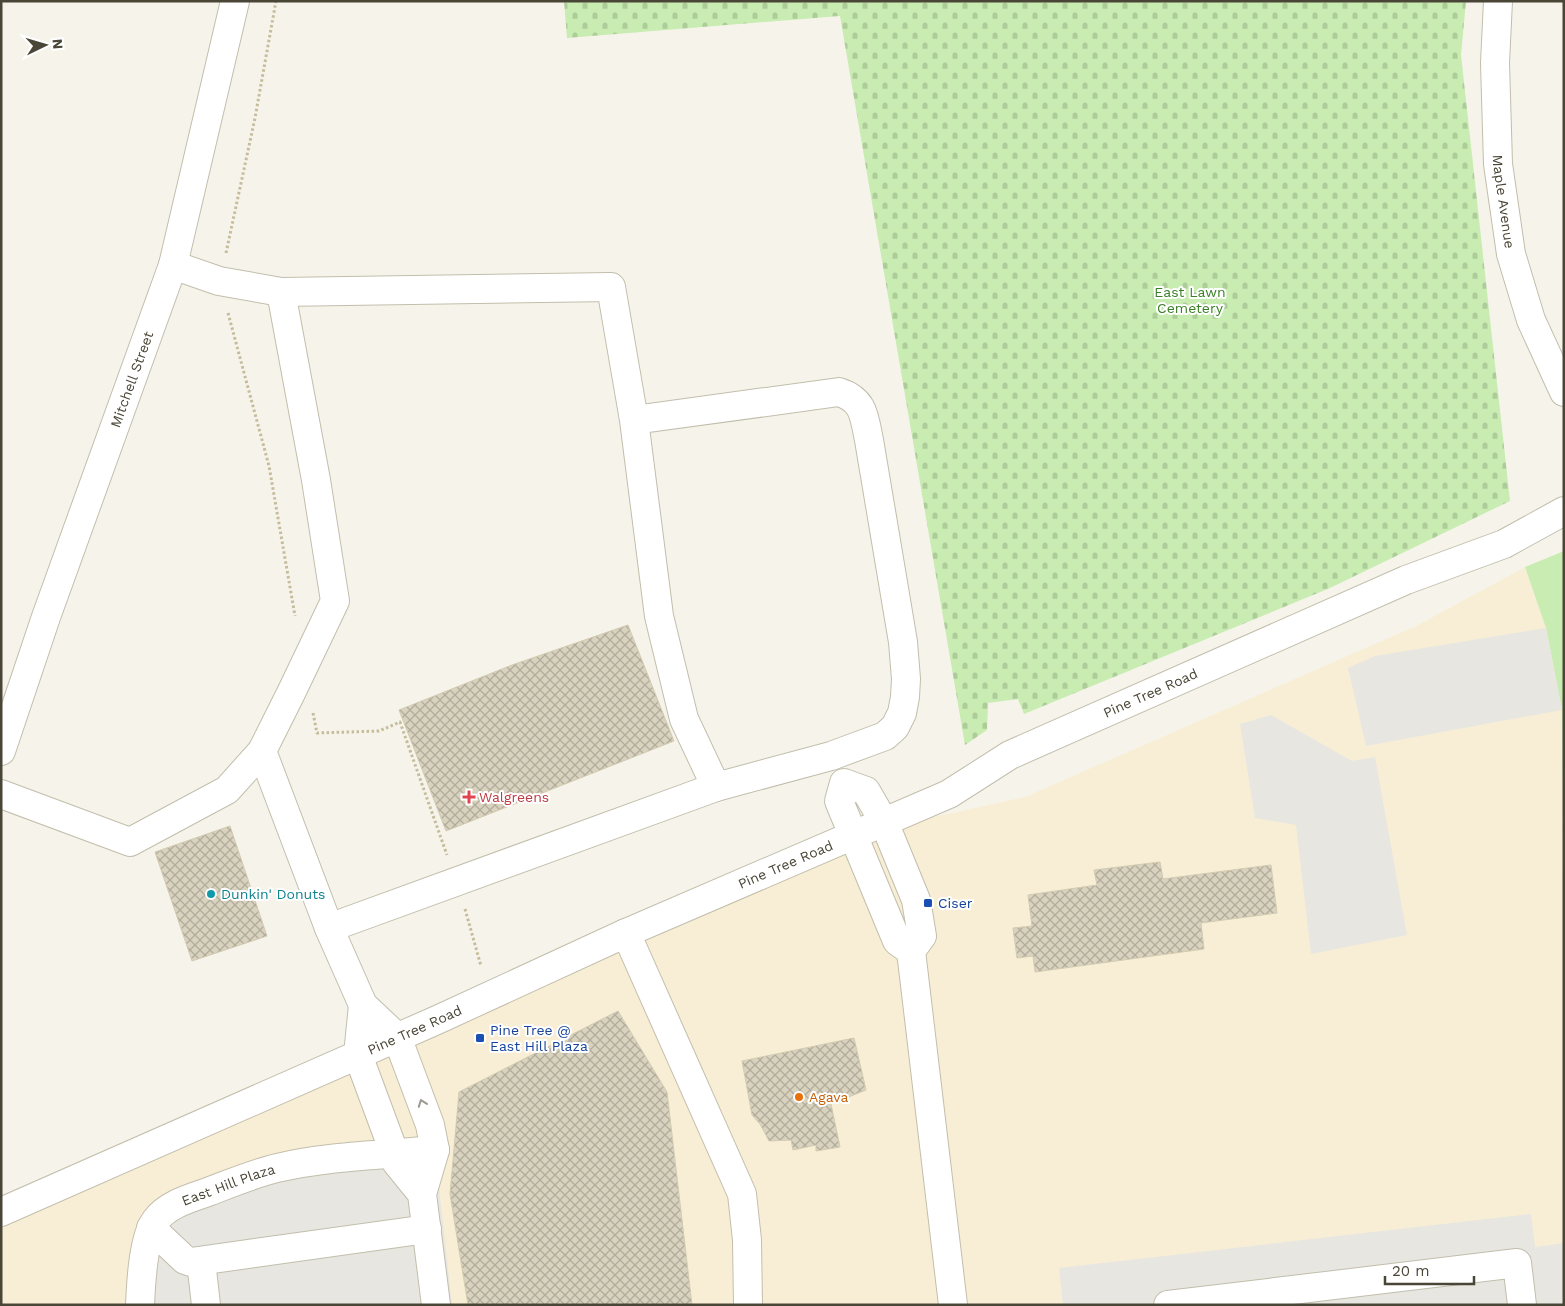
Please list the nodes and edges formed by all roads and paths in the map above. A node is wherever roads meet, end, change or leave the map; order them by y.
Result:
1 (235, 1) edge
2 (1498, 1) edge
3 (173, 265) junction
4 (280, 292) junction
5 (1564, 392) edge
6 (634, 420) junction
7 (1564, 511) edge
8 (1, 750) edge
9 (262, 751) junction
10 (831, 756) junction
11 (844, 782) junction
12 (716, 786) junction
13 (1, 794) edge
14 (884, 822) junction
15 (852, 835) junction
16 (329, 928) junction
17 (626, 933) junction
18 (911, 951) junction
19 (363, 1005) junction
20 (397, 1037) junction
21 (358, 1055) junction
22 (435, 1150) junction
23 (394, 1154) junction
24 (422, 1194) junction
25 (1, 1212) edge
26 (151, 1228) junction
27 (426, 1230) junction
28 (201, 1261) junction
29 (140, 1305) edge
30 (206, 1305) edge
31 (436, 1305) edge
32 (748, 1305) edge
33 (953, 1305) edge
34 (1168, 1305) edge
35 (1522, 1305) edge

1 - 3 street, Mitchell Street
2 - 5 street, Maple Avenue
3 - 4 street
3 - 8 street, Mitchell Street
4 - 6 street
4 - 9 street
6 - 10 street
6 - 12 street
7 - 14 street, Pine Tree Road
9 - 13 street
9 - 16 street
10 - 11 street
10 - 12 street
11 - 14 street
11 - 15 street
12 - 16 street
14 - 15 street, Pine Tree Road
14 - 18 street
15 - 17 street, Pine Tree Road
15 - 18 street
16 - 19 street
17 - 20 street, Pine Tree Road
17 - 32 street
18 - 33 street
19 - 20 street
19 - 21 street
20 - 21 street, Pine Tree Road
22 -> 20 street
21 - 23 street
21 - 25 street, Pine Tree Road
22 - 23 street, East Hill Plaza
22 - 24 street
23 - 24 street
23 - 26 street, East Hill Plaza
24 - 27 street
26 - 28 street
26 - 29 street
27 - 28 street
27 - 31 street
28 - 30 street
34 - 35 street

